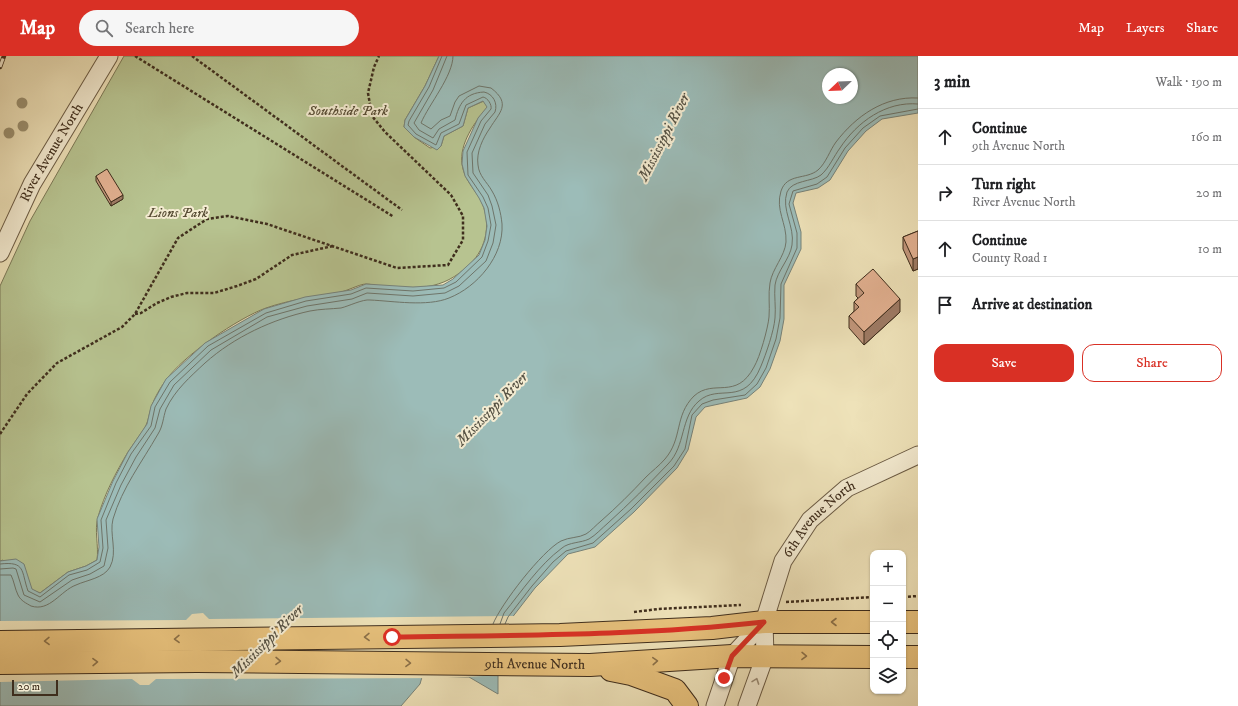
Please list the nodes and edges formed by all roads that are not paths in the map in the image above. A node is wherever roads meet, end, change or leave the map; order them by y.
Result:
1 (109, 56) edge
2 (0, 253) edge
3 (918, 455) edge
4 (767, 613) junction
5 (870, 622) edge
6 (906, 622) edge
7 (918, 622) edge
8 (0, 642) edge
9 (732, 656) junction
10 (765, 656) junction
11 (870, 657) edge
12 (906, 657) edge
13 (918, 657) edge
14 (0, 663) edge
15 (590, 665) junction
16 (687, 706) edge
17 (715, 706) edge
18 (747, 706) edge

1 - 2 street, River Avenue North
3 - 4 street, 6th Avenue North
5 -> 4 main road, 9th Avenue North
4 -> 8 main road, 9th Avenue North
4 - 9 street
4 - 10 street
6 - 7 main road
9 - 10 main road, 9th Avenue North
15 -> 9 main road, 9th Avenue North
9 - 17 street
10 -> 11 main road, 9th Avenue North
18 -> 10 street
12 - 13 main road
14 -> 15 main road, 9th Avenue North
15 - 16 main road

